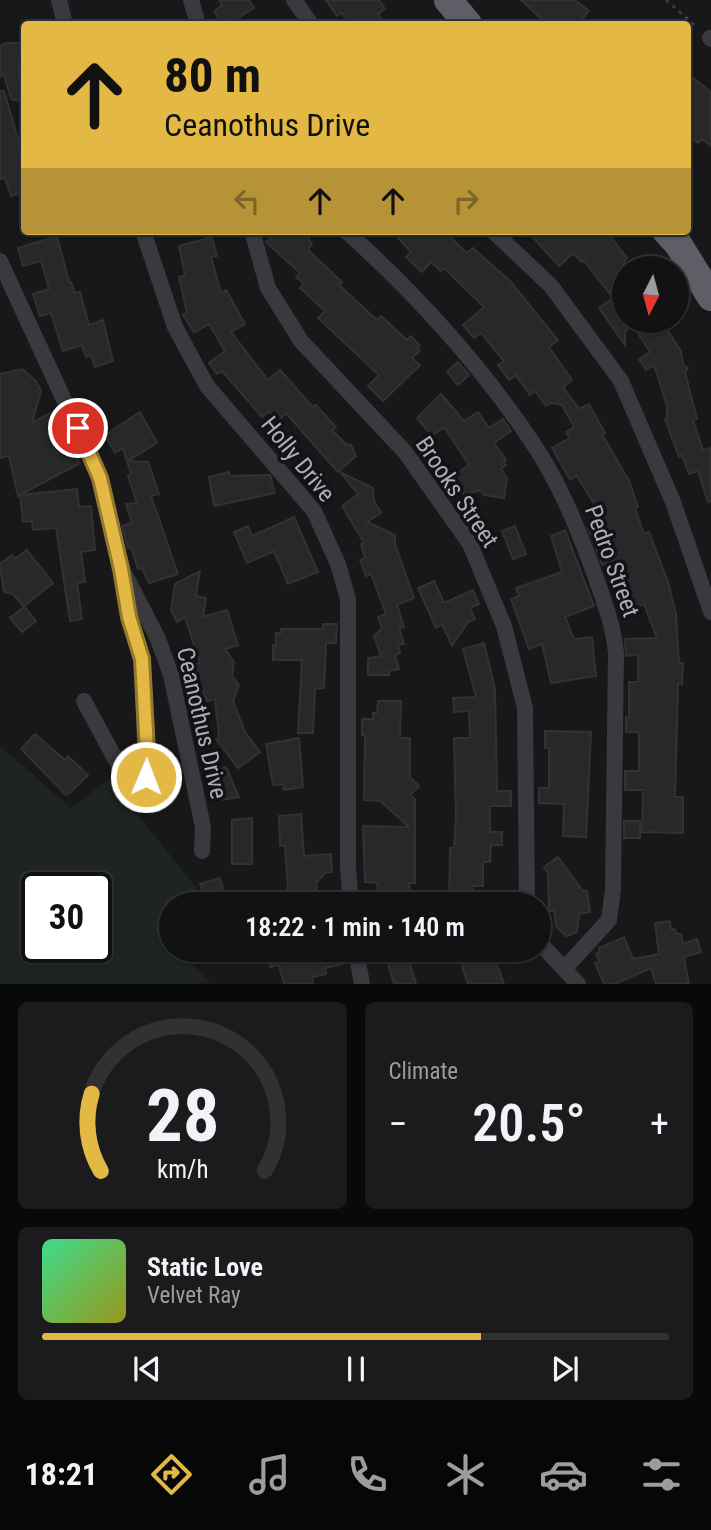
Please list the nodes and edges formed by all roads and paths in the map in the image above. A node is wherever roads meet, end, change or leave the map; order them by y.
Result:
1 (59, 0) edge
2 (191, 0) edge
3 (294, 0) edge
4 (448, 0) edge
5 (666, 0) edge
6 (64, 21) edge
7 (197, 21) edge
8 (310, 21) edge
9 (466, 21) edge
10 (690, 21) edge
11 (691, 22) edge
12 (711, 39) edge
13 (144, 235) edge
14 (253, 235) edge
15 (350, 235) edge
16 (496, 235) edge
17 (669, 235) edge
18 (0, 261) edge
19 (709, 288) edge
20 (121, 569) junction
21 (711, 612) edge
22 (84, 701) dead end
23 (202, 851) dead end
24 (350, 892) edge
25 (527, 892) edge
26 (551, 955) edge
27 (358, 962) edge
28 (564, 969) junction
29 (362, 984) edge
30 (578, 984) edge

1 - 6 street
2 - 7 street
3 - 8 street
4 - 9 highway
5 - 10 path
11 - 12 path
13 - 24 street, Holly Drive
14 - 25 street, Brooks Street
15 - 28 street, Pedro Street
16 - 21 street
17 - 19 highway
18 - 20 street, Ceanothus Drive
20 - 22 street
20 - 23 street, Ceanothus Drive
26 - 28 street
27 - 29 street
28 - 30 street

